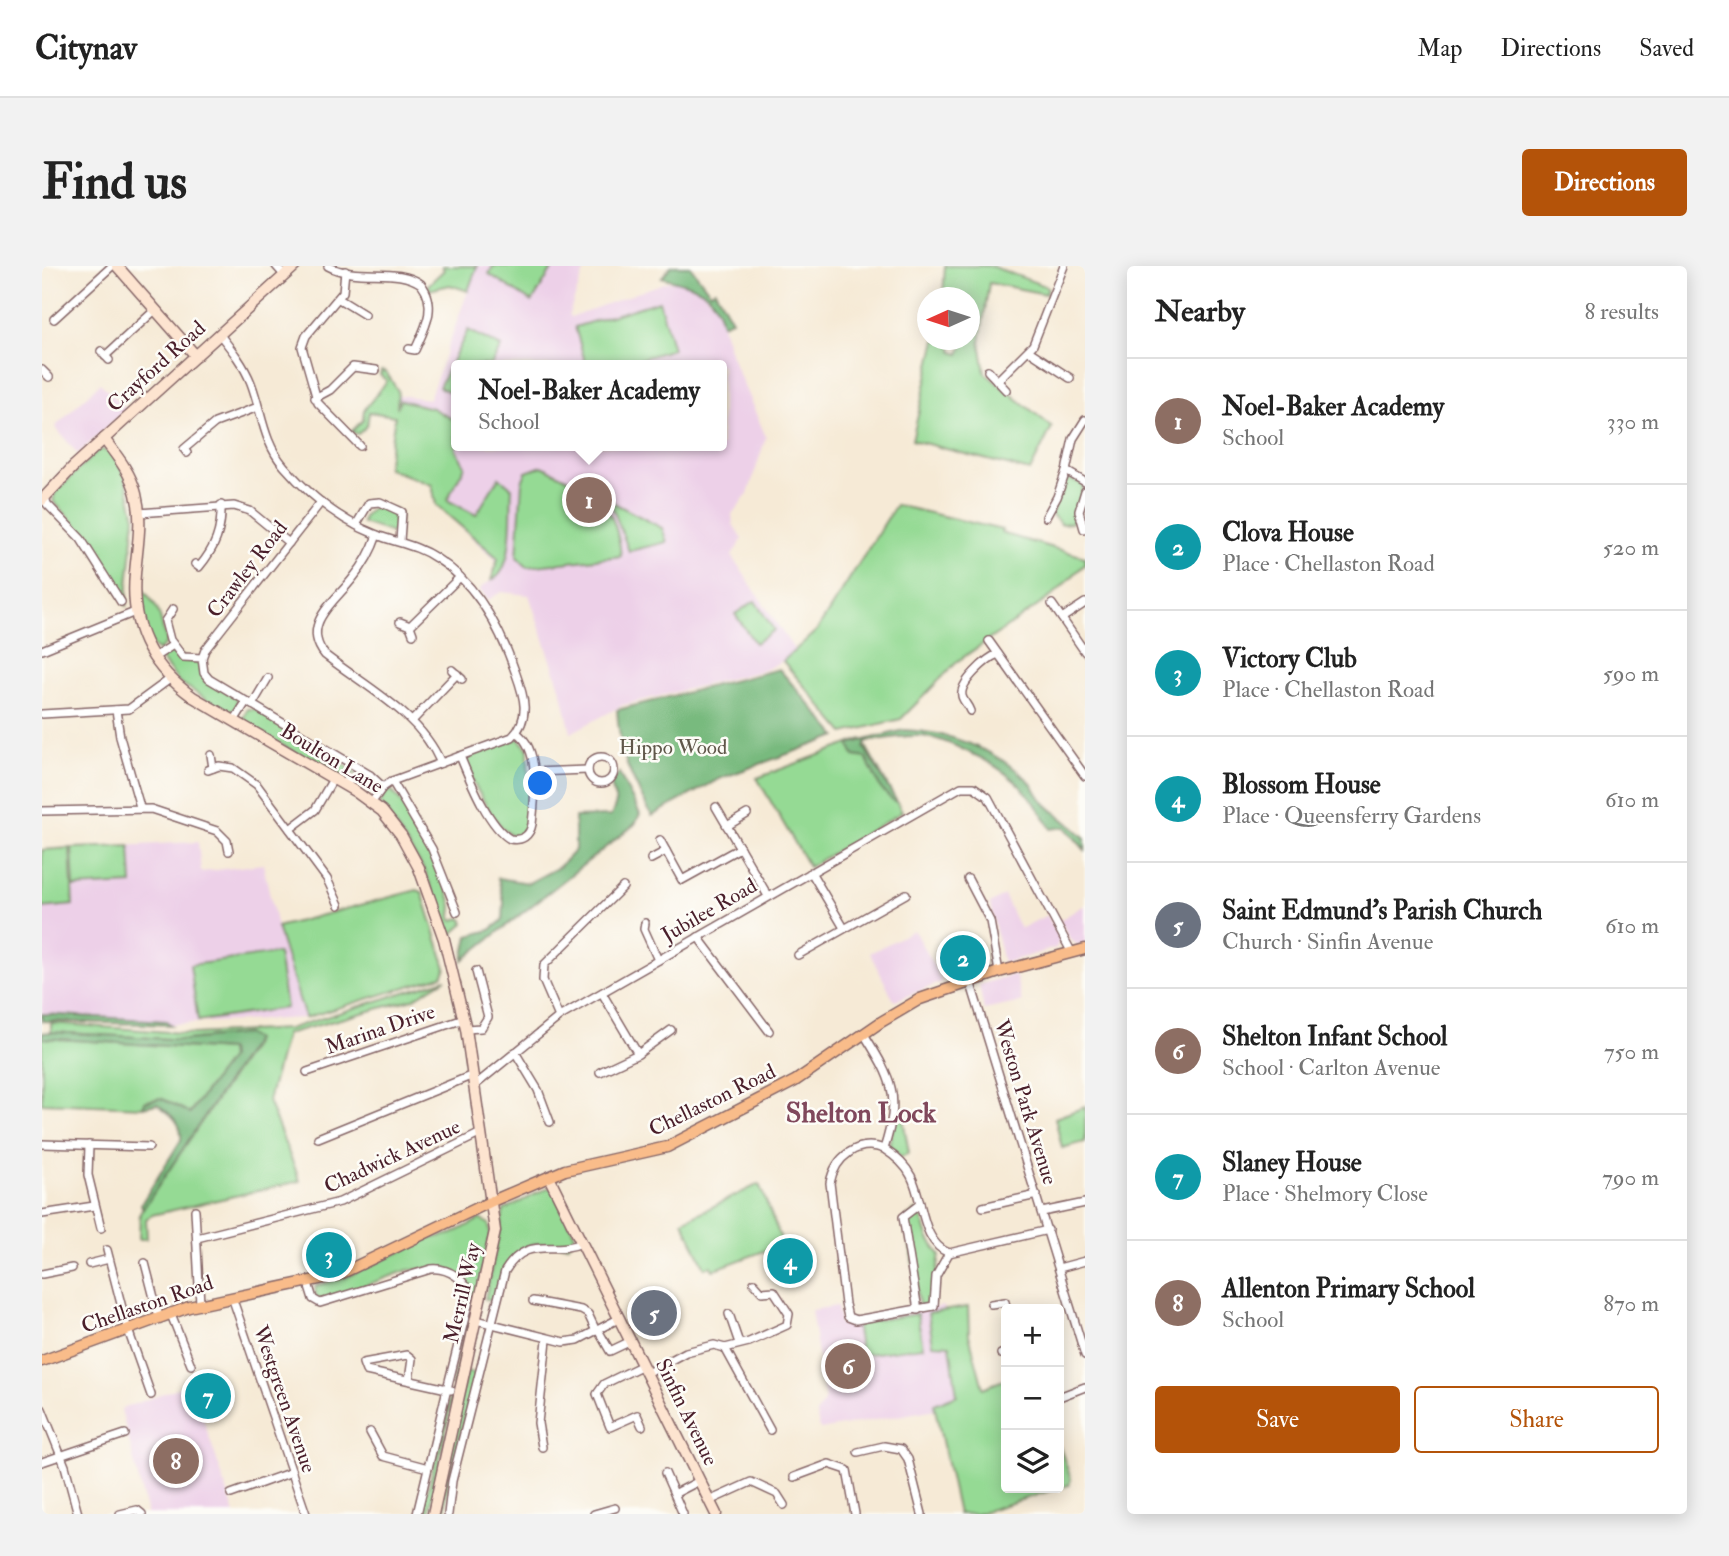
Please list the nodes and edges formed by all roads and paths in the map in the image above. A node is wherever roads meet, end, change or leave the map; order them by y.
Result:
1 (115, 266) edge
2 (276, 266) edge
3 (295, 266) edge
4 (328, 266) edge
5 (1064, 266) edge
6 (382, 267) edge
7 (345, 271) junction
8 (285, 275) junction
9 (339, 299) junction
10 (155, 310) junction
11 (54, 319) dead end
12 (356, 321) dead end
13 (220, 335) junction
14 (409, 349) dead end
15 (1029, 351) junction
16 (105, 355) dead end
17 (196, 356) junction
18 (42, 370) edge
19 (376, 370) dead end
20 (988, 371) dead end
21 (49, 377) dead end
22 (1070, 378) dead end
23 (997, 381) junction
24 (1006, 390) dead end
25 (315, 398) junction
26 (258, 407) junction
27 (1085, 420) edge
28 (104, 439) junction
29 (358, 441) dead end
30 (187, 453) dead end
31 (1066, 471) junction
32 (1085, 482) edge
33 (1085, 491) edge
34 (43, 496) edge
35 (321, 502) junction
36 (221, 505) junction
37 (139, 513) junction
38 (1046, 517) dead end
39 (356, 525) junction
40 (1084, 529) edge
41 (377, 535) junction
42 (400, 541) junction
43 (289, 543) junction
44 (195, 564) dead end
45 (460, 577) junction
46 (121, 602) dead end
47 (1085, 603) edge
48 (1052, 604) dead end
49 (135, 612) junction
50 (167, 612) dead end
51 (1062, 618) junction
52 (400, 622) dead end
53 (989, 641) dead end
54 (173, 645) junction
55 (42, 650) edge
56 (1085, 652) edge
57 (998, 654) junction
58 (153, 659) junction
59 (202, 659) junction
60 (258, 673) dead end
61 (457, 674) dead end
62 (170, 679) junction
63 (249, 703) junction
64 (116, 710) junction
65 (970, 711) dead end
66 (42, 714) edge
67 (412, 720) junction
68 (234, 721) junction
69 (517, 733) junction
70 (211, 755) dead end
71 (460, 757) junction
72 (441, 763) junction
73 (588, 770) dead end
74 (533, 772) junction
75 (370, 775) junction
76 (1085, 776) edge
77 (336, 781) junction
78 (392, 781) junction
79 (383, 787) junction
80 (372, 802) junction
81 (140, 807) junction
82 (716, 807) dead end
83 (42, 811) edge
84 (747, 814) dead end
85 (727, 826) junction
86 (290, 830) junction
87 (660, 840) dead end
88 (740, 848) junction
89 (229, 851) dead end
90 (666, 851) junction
91 (651, 859) dead end
92 (811, 872) junction
93 (968, 879) dead end
94 (622, 887) dead end
95 (906, 894) dead end
96 (768, 896) junction
97 (339, 905) dead end
98 (457, 912) dead end
99 (645, 923) dead end
100 (844, 928) junction
101 (698, 937) junction
102 (1085, 948) edge
103 (1072, 953) junction
104 (798, 955) dead end
105 (657, 960) junction
106 (476, 971) dead end
107 (999, 972) junction
108 (970, 981) junction
109 (480, 983) junction
110 (470, 986) dead end
111 (602, 993) junction
112 (559, 1017) junction
113 (465, 1024) junction
114 (671, 1030) dead end
115 (769, 1031) dead end
116 (864, 1034) junction
117 (515, 1052) junction
118 (638, 1054) junction
119 (307, 1072) dead end
120 (600, 1072) dead end
121 (473, 1080) junction
122 (550, 1122) dead end
123 (480, 1134) junction
124 (318, 1138) dead end
125 (42, 1144) edge
126 (89, 1145) junction
127 (149, 1147) dead end
128 (884, 1149) junction
129 (549, 1177) junction
130 (1037, 1195) junction
131 (490, 1202) junction
132 (1085, 1203) edge
133 (920, 1204) junction
134 (94, 1206) junction
135 (983, 1208) dead end
136 (195, 1210) dead end
137 (1042, 1212) junction
138 (42, 1214) edge
139 (101, 1228) dead end
140 (1048, 1230) junction
141 (197, 1238) junction
142 (582, 1243) junction
143 (948, 1253) junction
144 (1085, 1261) edge
145 (145, 1263) dead end
146 (89, 1264) dead end
147 (72, 1268) dead end
148 (1059, 1268) junction
149 (42, 1275) edge
150 (308, 1283) junction
151 (754, 1283) dead end
152 (231, 1296) junction
153 (533, 1302) dead end
154 (200, 1304) junction
155 (991, 1304) dead end
156 (1006, 1304) edge
157 (918, 1310) junction
158 (729, 1314) dead end
159 (165, 1315) junction
160 (620, 1318) junction
161 (476, 1320) junction
162 (491, 1324) junction
163 (1081, 1327) edge
164 (597, 1330) junction
165 (129, 1331) junction
166 (547, 1340) junction
167 (631, 1341) junction
168 (739, 1343) junction
169 (725, 1348) junction
170 (1085, 1355) edge
171 (42, 1361) edge
172 (191, 1366) dead end
173 (645, 1369) junction
174 (409, 1380) junction
175 (1085, 1387) edge
176 (447, 1389) junction
177 (459, 1393) junction
178 (151, 1395) dead end
179 (1064, 1395) edge
180 (42, 1409) edge
181 (642, 1426) dead end
182 (770, 1430) dead end
183 (370, 1432) dead end
184 (125, 1434) dead end
185 (542, 1447) dead end
186 (858, 1452) dead end
187 (61, 1455) junction
188 (42, 1462) edge
189 (428, 1468) junction
190 (292, 1472) junction
191 (665, 1473) dead end
192 (794, 1477) dead end
193 (699, 1481) junction
194 (676, 1493) junction
195 (231, 1494) dead end
196 (709, 1501) junction
197 (784, 1506) dead end
198 (615, 1508) dead end
199 (141, 1512) edge
200 (78, 1514) edge
201 (120, 1514) edge
202 (306, 1514) edge
203 (416, 1514) edge
204 (433, 1514) edge
205 (448, 1514) edge
206 (594, 1514) edge
207 (683, 1514) edge
208 (716, 1514) edge
209 (855, 1514) edge
210 (922, 1514) edge

1 - 10 street
1 - 11 street
2 - 8 street
3 - 8 street, Crayford Road
4 - 7 street
5 - 15 street
6 - 7 street
6 - 14 street
7 - 9 street
8 - 13 street, Crayford Road
9 - 12 street
9 - 25 street
10 - 16 street
10 - 17 street
13 - 17 street, Crayford Road
13 - 26 street
15 - 22 street
15 - 23 street
17 - 28 street, Crayford Road
18 - 21 street
19 - 25 street
20 - 23 street
23 - 24 street
25 - 29 street
26 - 30 street
26 - 35 street
27 - 31 street
28 - 34 street, Crayford Road
28 - 37 street, Boulton Lane
31 - 32 street
31 - 38 street
33 - 40 street
34 - 46 street
35 - 39 street
35 - 43 street, Crawley Road
36 - 37 street
36 - 43 street
36 - 44 street
37 - 49 street, Boulton Lane
39 - 41 street
39 - 42 street
41 - 42 street
41 - 67 street
42 - 45 street
43 - 59 street, Crawley Road
45 - 52 street
45 - 69 street
47 - 51 street
48 - 51 street
49 - 55 street
49 - 58 street, Boulton Lane
50 - 54 street
51 - 56 street
53 - 57 street
54 - 58 street
54 - 59 street
57 - 65 street
57 - 76 street
58 - 62 street, Boulton Lane
59 - 63 street, Boulton Lane
60 - 63 street
61 - 67 street
62 - 64 street
62 - 68 street, Boulton Lane
63 - 68 street
63 - 75 street, Boulton Lane
64 - 66 street
64 - 81 street
67 - 72 street
68 - 77 street, Boulton Lane
69 - 71 street
69 - 74 street
70 - 86 street
71 - 72 street
71 - 74 street
72 - 78 street
73 - 74 street
75 - 77 street
75 - 79 street, Boulton Lane
77 - 80 street, Boulton Lane
77 - 86 street
78 - 79 street
78 - 98 street, Boulton Lane
79 - 80 street
80 - 113 street, Boulton Lane
81 - 83 street
81 - 89 street
82 - 85 street
84 - 85 street
85 - 88 street
86 - 97 street
87 - 90 street
88 - 90 street
88 - 96 street
90 - 91 street
92 - 96 street, Jubilee Road
92 - 100 street
92 - 103 street, Jubilee Road
93 - 107 street
94 - 112 street
95 - 100 street
96 - 101 street, Jubilee Road
99 - 105 street
100 - 104 street
101 - 105 street, Jubilee Road
101 - 115 street
102 - 103 main road, Chellaston Road
103 - 107 main road, Chellaston Road
105 - 111 street, Jubilee Road
106 - 109 street
107 - 108 main road, Chellaston Road
108 - 116 main road, Chellaston Road
108 - 130 street, Weston Park Avenue
109 - 110 street
109 - 113 street
111 - 112 street, Jubilee Road
111 - 118 street
112 - 117 street, Jubilee Road
113 - 119 street, Marina Drive
113 - 121 street, Boulton Lane
114 - 118 street
116 - 128 street
116 - 129 main road, Chellaston Road
117 - 121 street, Jubilee Road
117 - 122 street
118 - 120 street
121 - 123 street, Boulton Lane
121 - 124 street, Jubilee Road
123 - 131 street, Boulton Lane
123 - 141 street, Chadwick Avenue
125 - 126 street
126 - 127 street
126 - 134 street
128 - 133 street
128 - 157 street
129 - 131 main road, Chellaston Road
129 - 142 street, Sinfin Avenue
130 - 135 street
130 - 137 street, Weston Park Avenue
131 - 150 main road, Chellaston Road
131 - 161 street, Merrill Way
132 - 137 street
133 - 143 street
133 - 157 street
134 - 138 street
134 - 139 street
136 - 141 street
137 - 140 street, Weston Park Avenue
140 - 143 street
140 - 148 street, Weston Park Avenue
141 - 154 street
142 - 160 street, Sinfin Avenue
142 - 162 street
143 - 157 street
144 - 148 street
145 - 159 street
146 - 165 street
147 - 149 street
148 - 163 street, Weston Park Avenue
150 - 152 main road, Chellaston Road
150 - 176 street, Merrill Way
151 - 168 street
152 - 154 main road, Chellaston Road
152 - 190 street, Westgreen Avenue
153 - 164 street
154 - 159 main road, Chellaston Road
155 - 156 street
158 - 168 street
159 - 165 main road, Chellaston Road
159 - 172 street
160 - 164 street
160 - 167 street, Sinfin Avenue
161 - 162 street
161 - 177 street, Merrill Way
162 - 166 street
162 - 205 street, Merrill Way
163 - 170 street, Weston Park Avenue
164 - 166 street
164 - 167 street
165 - 171 main road, Chellaston Road
165 - 178 street
166 - 185 street
167 - 173 street, Sinfin Avenue
168 - 169 street
169 - 173 street
169 - 182 street
173 - 181 street
173 - 193 street, Sinfin Avenue
174 - 174 street
174 - 176 street
175 - 179 street
176 - 177 street
176 - 189 street, Merrill Way
177 - 204 street, Merrill Way
180 - 187 street
183 - 189 street
184 - 187 street
186 - 210 street
187 - 188 street
187 - 200 street
189 - 203 street, Merrill Way
190 - 195 street
190 - 202 street, Westgreen Avenue
191 - 194 street
192 - 209 street
193 - 194 street
193 - 196 street, Sinfin Avenue
194 - 207 street
196 - 197 street
196 - 208 street, Sinfin Avenue
198 - 206 street
199 - 201 street

